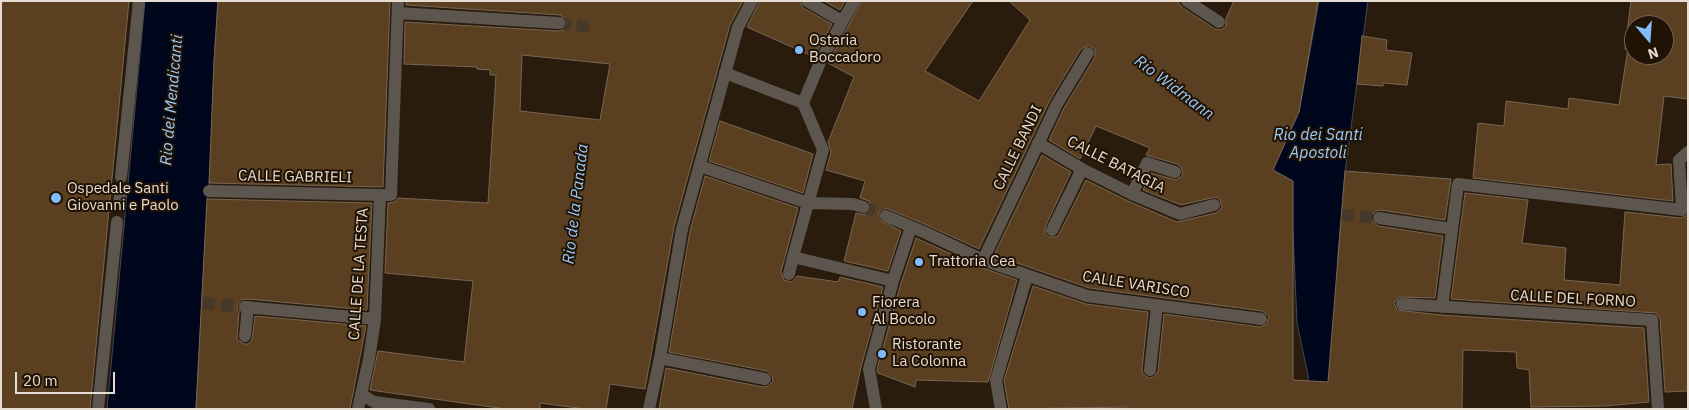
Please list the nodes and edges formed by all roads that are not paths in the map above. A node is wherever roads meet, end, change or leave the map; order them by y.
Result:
1 (139, 1) edge
2 (752, 1) edge
3 (807, 1) edge
4 (854, 1) edge
5 (1187, 1) edge
6 (398, 7) edge
7 (842, 21) junction
8 (1219, 22) dead end
9 (559, 23) tunnel mouth
10 (1088, 53) dead end
11 (725, 73) junction
12 (803, 103) junction
13 (1038, 143) junction
14 (1684, 156) edge
15 (700, 166) junction
16 (1082, 169) junction
17 (1175, 172) dead end
18 (122, 176) dead end
19 (209, 191) dead end
20 (1132, 194) junction
21 (380, 195) junction
22 (805, 202) junction
23 (1214, 205) dead end
24 (863, 208) tunnel mouth
25 (886, 216) tunnel mouth
26 (1379, 218) tunnel mouth
27 (117, 222) dead end
28 (911, 227) junction
29 (1452, 229) junction
30 (1052, 230) dead end
31 (793, 257) junction
32 (983, 260) junction
33 (789, 274) dead end
34 (1027, 276) junction
35 (893, 281) junction
36 (1402, 304) dead end
37 (1157, 306) junction
38 (1442, 307) junction
39 (375, 319) junction
40 (1261, 319) dead end
41 (245, 336) dead end
42 (660, 358) junction
43 (1150, 370) dead end
44 (765, 379) dead end
45 (361, 394) junction
46 (98, 409) edge
47 (358, 409) edge
48 (429, 409) edge
49 (648, 409) edge
50 (876, 409) edge
51 (1001, 409) edge
52 (1658, 409) edge

1 - 18 street
2 - 11 street
3 - 7 street
4 - 7 street
5 - 8 street
6 - 9 street
6 - 21 street, CALLE DE LA TESTA
7 - 12 street
10 - 13 street, CALLE BANDI
11 - 12 street
11 - 15 street
12 - 22 street
13 - 16 street, CALLE BATAGIA
13 - 32 street, CALLE BANDI
14 - 29 street
15 - 22 street
15 - 42 street
16 - 20 street, CALLE BATAGIA
16 - 30 street
17 - 20 street
19 - 21 street, CALLE GABRIELI
20 - 23 street, CALLE BATAGIA
21 - 39 street, CALLE DE LA TESTA
22 - 24 street
22 - 31 street
25 - 28 street, CALLE VARISCO
26 - 29 street
27 - 46 street
28 - 32 street, CALLE VARISCO
28 - 35 street
29 - 38 street
31 - 33 street
31 - 35 street
32 - 34 street, CALLE VARISCO
34 - 37 street, CALLE VARISCO
34 - 51 street
35 - 50 street
36 - 38 street, CALLE DEL FORNO
37 - 40 street, CALLE VARISCO
37 - 43 street
38 - 52 street, CALLE DEL FORNO
39 - 41 street
39 - 45 street, CALLE DE LA TESTA
42 - 44 street
42 - 49 street
45 - 47 street, CALLE DE LA TESTA
45 - 48 street

